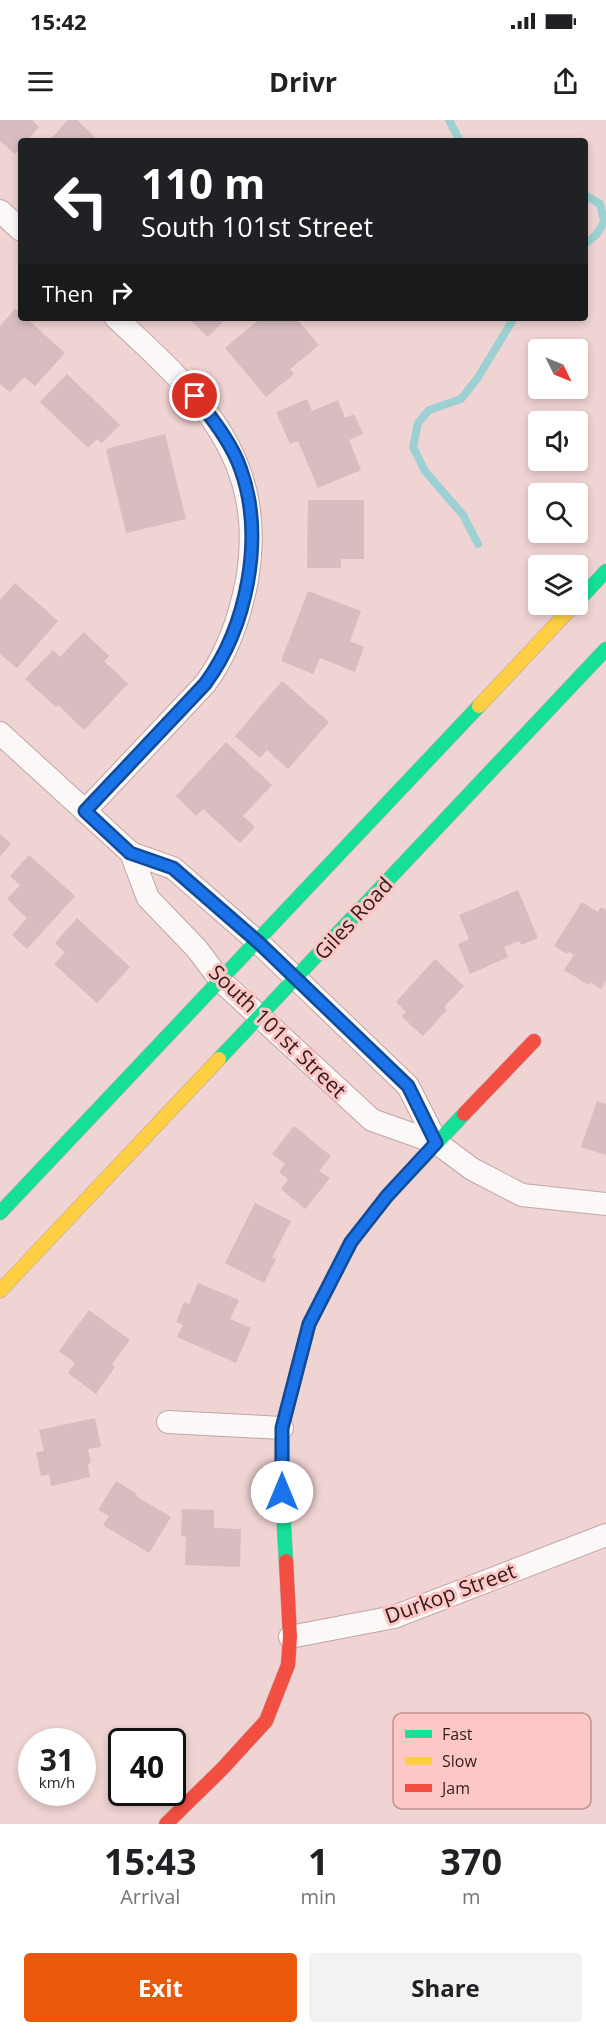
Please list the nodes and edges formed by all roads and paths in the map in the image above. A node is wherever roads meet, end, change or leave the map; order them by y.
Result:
1 (0, 211) edge
2 (18, 227) edge
3 (119, 321) edge
4 (606, 571) edge
5 (588, 590) edge
6 (565, 615) edge
7 (606, 649) edge
8 (0, 733) edge
9 (85, 811) junction
10 (130, 853) junction
11 (258, 942) junction
12 (296, 979) junction
13 (221, 981) junction
14 (260, 1018) junction
15 (534, 1041) dead end
16 (436, 1143) junction
17 (606, 1204) edge
18 (0, 1213) edge
19 (0, 1291) edge
20 (168, 1422) dead end
21 (282, 1428) junction
22 (606, 1535) edge
23 (290, 1637) junction
24 (166, 1824) edge

1 - 2 street
3 - 9 street
4 - 5 main road
6 - 11 main road
7 - 12 main road, Giles Road
8 - 9 street, South 101st Street
9 - 10 street, South 101st Street
10 - 11 street, South 101st Street
10 - 13 street, South 101st Street
11 - 12 street, South 101st Street
11 - 13 main road
12 - 14 main road, Giles Road
12 - 16 street, South 101st Street
13 - 14 street, South 101st Street
13 - 18 main road
14 - 16 street, South 101st Street
14 - 19 main road, Giles Road
15 - 16 main road
16 - 17 street, South 101st Street
16 - 21 main road
20 - 21 street
21 - 23 main road
22 - 23 street, Durkop Street
23 - 24 main road

